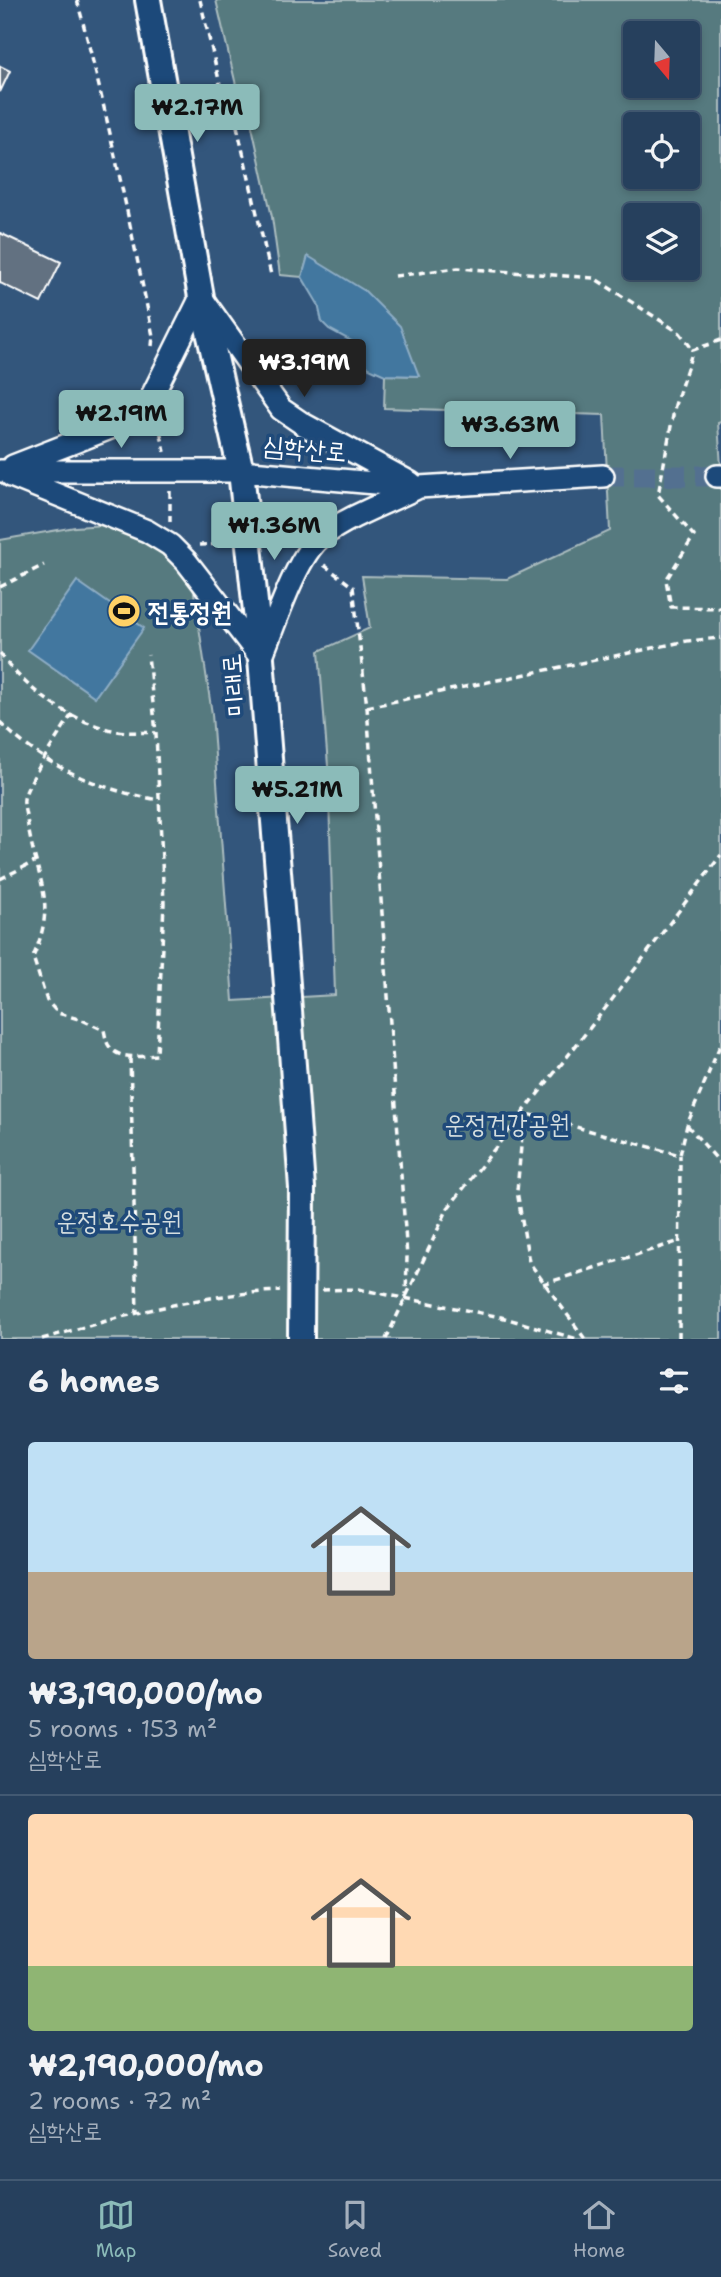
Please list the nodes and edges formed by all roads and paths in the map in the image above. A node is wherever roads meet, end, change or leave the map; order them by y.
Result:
1 (77, 0) edge
2 (148, 0) edge
3 (200, 0) edge
4 (271, 275) dead end
5 (395, 276) dead end
6 (201, 297) junction
7 (721, 340) edge
8 (152, 349) dead end
9 (693, 350) junction
10 (152, 396) junction
11 (0, 471) edge
12 (170, 471) junction
13 (241, 471) junction
14 (603, 476) tunnel mouth
15 (419, 487) junction
16 (249, 543) junction
17 (171, 546) junction
18 (306, 552) junction
19 (44, 565) dead end
20 (0, 587) edge
21 (721, 608) edge
22 (721, 638) edge
23 (0, 653) edge
24 (148, 655) dead end
25 (261, 658) junction
26 (367, 708) junction
27 (72, 714) junction
28 (0, 722) edge
29 (156, 733) junction
30 (45, 758) junction
31 (159, 800) junction
32 (721, 855) edge
33 (37, 861) junction
34 (0, 879) edge
35 (721, 1044) edge
36 (130, 1057) junction
37 (524, 1113) junction
38 (687, 1125) junction
39 (680, 1155) junction
40 (721, 1164) edge
41 (680, 1241) junction
42 (543, 1284) junction
43 (406, 1298) junction
44 (137, 1314) dead end
45 (301, 1339) edge
46 (386, 1339) edge
47 (585, 1339) edge
48 (679, 1339) edge

1 - 8 path
2 - 6 main road, 미래로
3 - 4 path
5 - 9 path
6 - 10 street
6 - 13 main road, 미래로
6 - 15 street
7 - 9 path
9 - 21 path
10 - 11 street
10 - 12 path
11 - 12 street, 심학산로
11 - 17 street
12 - 13 street, 심학산로
12 - 17 path
13 - 15 street, 심학산로
13 - 16 main road, 미래로
14 - 15 street, 심학산로
15 - 18 street
16 - 17 path
16 - 25 main road, 미래로
17 - 25 street
18 - 25 street
18 - 26 path
19 - 20 path
22 - 26 path
23 - 27 path
24 - 29 path
25 - 45 main road, 미래로, bridge
26 - 43 path
27 - 29 path
27 - 30 path
28 - 30 path
29 - 31 path
30 - 31 path
30 - 33 path
31 - 36 path
32 - 37 path
33 - 34 path
33 - 36 path
35 - 38 path
36 - 44 path
37 - 39 path
37 - 42 path
37 - 43 path
38 - 39 path
38 - 40 path
39 - 41 path
41 - 42 path
41 - 48 path
42 - 47 path
43 - 46 path

